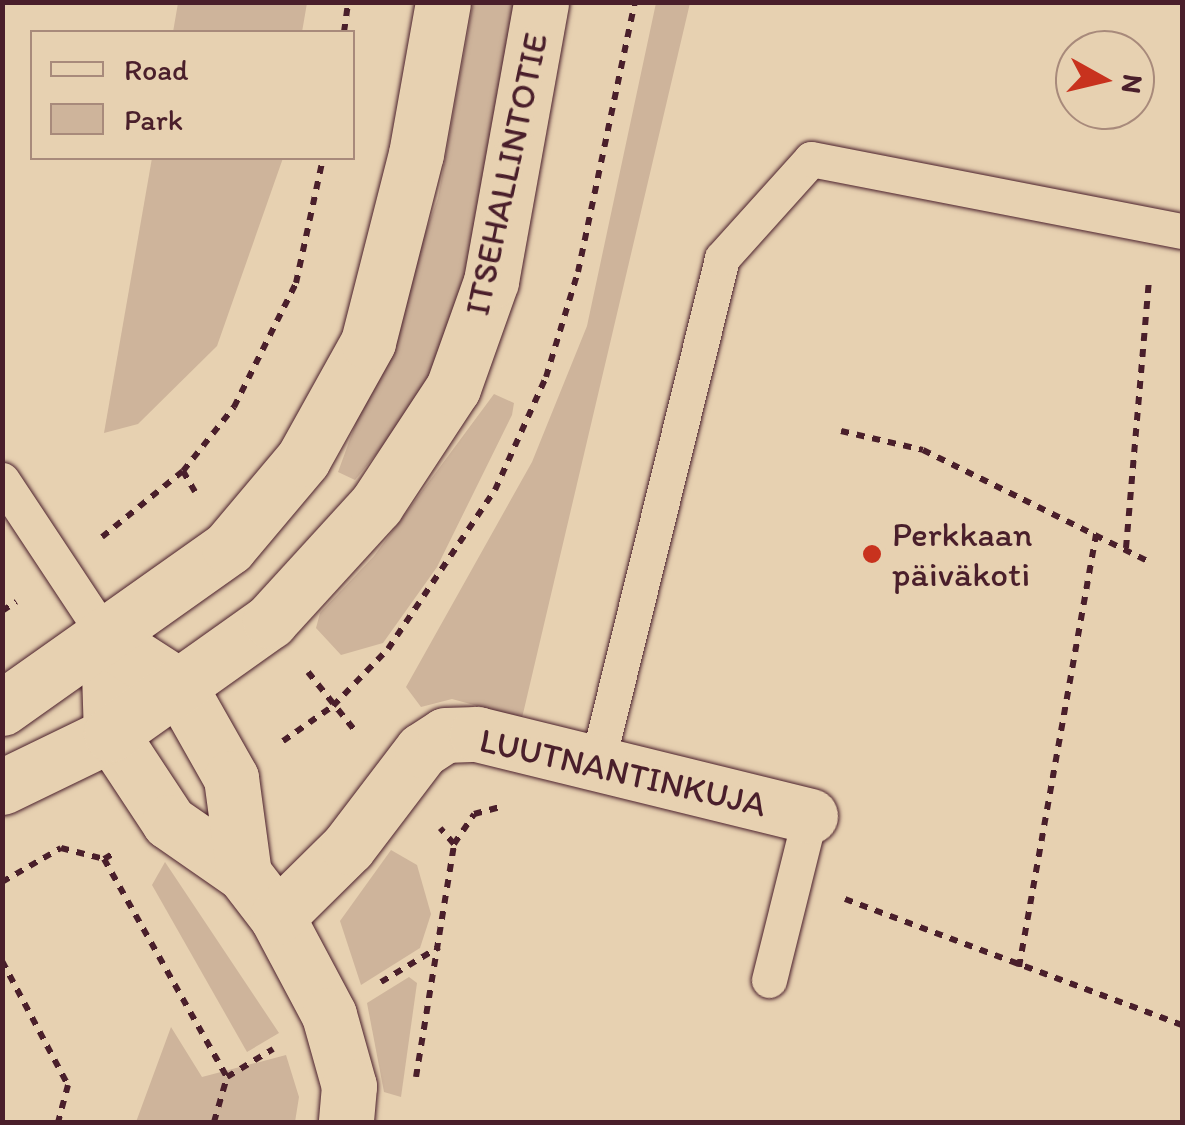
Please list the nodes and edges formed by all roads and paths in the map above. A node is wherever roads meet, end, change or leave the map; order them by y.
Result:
1 (348, 2) edge
2 (443, 2) edge
3 (541, 2) edge
4 (344, 30) edge
5 (323, 160) edge
6 (1168, 228) edge
7 (842, 431) dead end
8 (2, 480) edge
9 (1097, 531) junction
10 (1126, 548) junction
11 (1150, 562) dead end
12 (60, 572) junction
13 (4, 608) edge
14 (108, 640) junction
15 (179, 686) junction
16 (2, 708) edge
17 (111, 734) junction
18 (597, 764) junction
19 (2, 787) edge
20 (810, 816) joint
21 (244, 874) junction
22 (278, 917) junction
23 (2, 961) edge
24 (1019, 967) dead end
25 (769, 980) dead end
26 (227, 1077) dead end
27 (58, 1122) edge
28 (214, 1122) edge
29 (346, 1122) edge

1 - 4 path
2 - 14 main road
3 - 15 main road, ITSEHALLINTOTIE
5 - 12 path
6 - 10 path
6 - 18 lane
7 - 9 path
8 - 12 lane
9 - 10 path
9 - 24 path
10 - 11 path
12 - 13 path
12 - 14 lane
14 - 15 main road
14 - 16 main road
14 - 17 main road
15 - 17 main road, ITSEHALLINTOTIE
15 - 21 main road
17 - 19 main road, ITSEHALLINTOTIE
17 - 21 main road
18 - 20 main road, LUUTNANTINKUJA
18 - 22 main road, LUUTNANTINKUJA
20 - 25 lane
21 - 22 main road
22 - 29 main road
23 - 27 path
26 - 28 path

